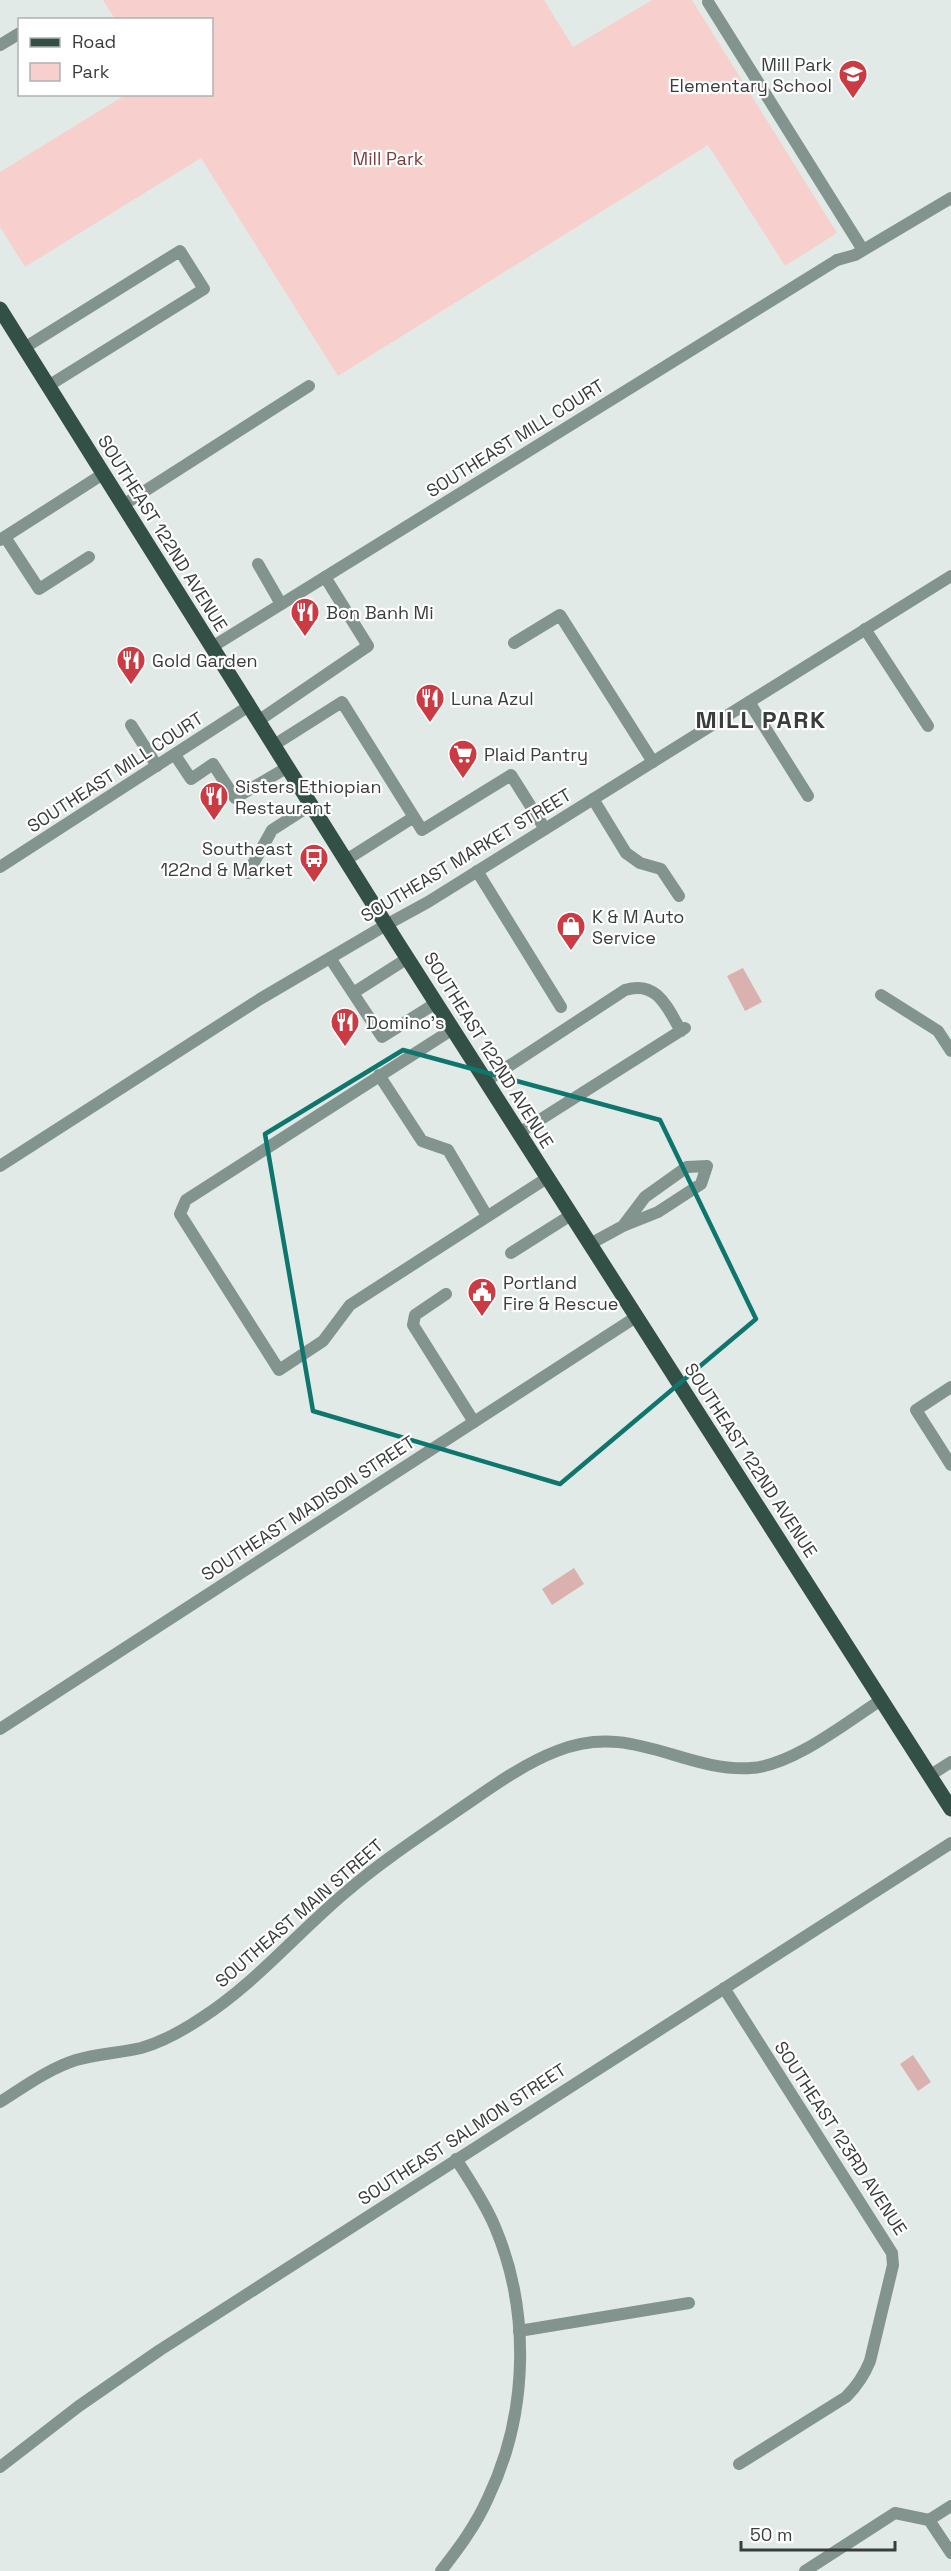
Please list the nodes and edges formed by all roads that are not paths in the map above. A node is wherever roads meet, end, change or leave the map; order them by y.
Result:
1 (708, 3) dead end
2 (18, 34) edge
3 (0, 45) edge
4 (951, 198) edge
5 (863, 250) junction
6 (0, 309) edge
7 (24, 348) junction
8 (48, 386) junction
9 (309, 386) dead end
10 (103, 474) junction
11 (123, 505) junction
12 (3, 539) edge
13 (89, 557) dead end
14 (258, 564) dead end
15 (951, 576) edge
16 (325, 577) junction
17 (281, 604) junction
18 (865, 630) junction
19 (514, 642) dead end
20 (212, 647) junction
21 (749, 702) junction
22 (249, 706) junction
23 (258, 721) junction
24 (131, 725) dead end
25 (928, 726) dead end
26 (274, 745) junction
27 (175, 755) junction
28 (653, 762) junction
29 (157, 766) junction
30 (288, 767) junction
31 (808, 796) dead end
32 (593, 799) junction
33 (311, 804) junction
34 (414, 817) junction
35 (545, 829) junction
36 (346, 860) junction
37 (0, 867) edge
38 (477, 871) junction
39 (248, 873) dead end
40 (679, 896) dead end
41 (387, 925) junction
42 (330, 958) junction
43 (408, 958) junction
44 (353, 993) junction
45 (881, 995) dead end
46 (436, 1003) junction
47 (561, 1007) dead end
48 (453, 1029) junction
49 (951, 1051) edge
50 (379, 1075) junction
51 (486, 1081) junction
52 (519, 1133) junction
53 (0, 1166) edge
54 (547, 1178) junction
55 (571, 1215) junction
56 (488, 1216) junction
57 (623, 1226) junction
58 (590, 1244) junction
59 (511, 1253) dead end
60 (446, 1294) dead end
61 (636, 1317) junction
62 (951, 1387) edge
63 (474, 1422) junction
64 (951, 1465) edge
65 (881, 1700) junction
66 (0, 1729) edge
67 (951, 1762) edge
68 (929, 1776) junction
69 (951, 1809) edge
70 (951, 1843) edge
71 (724, 1988) junction
72 (0, 2103) edge
73 (456, 2159) junction
74 (689, 2303) dead end
75 (519, 2331) junction
76 (739, 2464) dead end
77 (0, 2467) edge
78 (951, 2506) edge
79 (929, 2520) junction
80 (951, 2553) edge
81 (441, 2571) edge
82 (805, 2571) edge

1 - 5 street
2 - 3 street
4 - 5 street, SOUTHEAST MILL COURT
5 - 16 street, SOUTHEAST MILL COURT
6 - 7 main road, SOUTHEAST 122ND AVENUE
7 - 8 main road, SOUTHEAST 122ND AVENUE
7 - 8 street
8 - 10 main road, SOUTHEAST 122ND AVENUE
9 - 11 street
10 - 11 main road, SOUTHEAST 122ND AVENUE
10 - 12 street
11 - 20 main road, SOUTHEAST 122ND AVENUE
12 - 13 street
14 - 17 street
15 - 18 street, SOUTHEAST MARKET STREET
16 - 17 street, SOUTHEAST MILL COURT
16 - 23 street
17 - 20 street, SOUTHEAST MILL COURT
18 - 21 street, SOUTHEAST MARKET STREET
18 - 25 street
19 - 28 street
20 - 22 main road, SOUTHEAST 122ND AVENUE
21 - 28 street, SOUTHEAST MARKET STREET
21 - 31 street
22 - 23 main road, SOUTHEAST 122ND AVENUE
22 - 27 street, SOUTHEAST MILL COURT
23 - 26 main road, SOUTHEAST 122ND AVENUE
24 - 29 street
26 - 30 main road, SOUTHEAST 122ND AVENUE
26 - 34 street
27 - 29 street, SOUTHEAST MILL COURT
27 - 30 street
28 - 32 street, SOUTHEAST MARKET STREET
29 - 37 street, SOUTHEAST MILL COURT
30 - 33 main road, SOUTHEAST 122ND AVENUE
32 - 35 street, SOUTHEAST MARKET STREET
32 - 40 street
33 - 36 main road, SOUTHEAST 122ND AVENUE
33 - 39 street
34 - 35 street
34 - 36 street
35 - 38 street, SOUTHEAST MARKET STREET
36 - 41 main road, SOUTHEAST 122ND AVENUE
38 - 41 street, SOUTHEAST MARKET STREET
38 - 47 street
41 - 42 street, SOUTHEAST MARKET STREET
41 - 43 main road, SOUTHEAST 122ND AVENUE
42 - 44 street
42 - 53 street, SOUTHEAST MARKET STREET
43 - 44 street
43 - 46 main road, SOUTHEAST 122ND AVENUE
44 - 46 street
45 - 49 street
46 - 48 main road, SOUTHEAST 122ND AVENUE
48 - 50 street
48 - 51 main road, SOUTHEAST 122ND AVENUE
50 - 56 street
50 - 56 street
51 - 52 main road, SOUTHEAST 122ND AVENUE
51 - 52 street
52 - 54 main road, SOUTHEAST 122ND AVENUE
54 - 55 main road, SOUTHEAST 122ND AVENUE
54 - 56 street
55 - 58 main road, SOUTHEAST 122ND AVENUE
55 - 59 street
57 - 57 street
57 - 58 street
58 - 61 main road, SOUTHEAST 122ND AVENUE
60 - 63 street
61 - 63 street, SOUTHEAST MADISON STREET
61 - 65 main road, SOUTHEAST 122ND AVENUE
62 - 64 street
63 - 66 street, SOUTHEAST MADISON STREET
65 - 68 main road, SOUTHEAST 122ND AVENUE
65 - 72 street, SOUTHEAST MAIN STREET
67 - 68 street
68 - 69 main road, SOUTHEAST 122ND AVENUE
70 - 71 street, SOUTHEAST SALMON STREET
71 - 73 street, SOUTHEAST SALMON STREET
71 - 76 street, SOUTHEAST 123RD AVENUE
73 - 75 street
73 - 77 street, SOUTHEAST SALMON STREET
74 - 75 street
75 - 81 street
78 - 79 street
79 - 80 street
79 - 82 street

